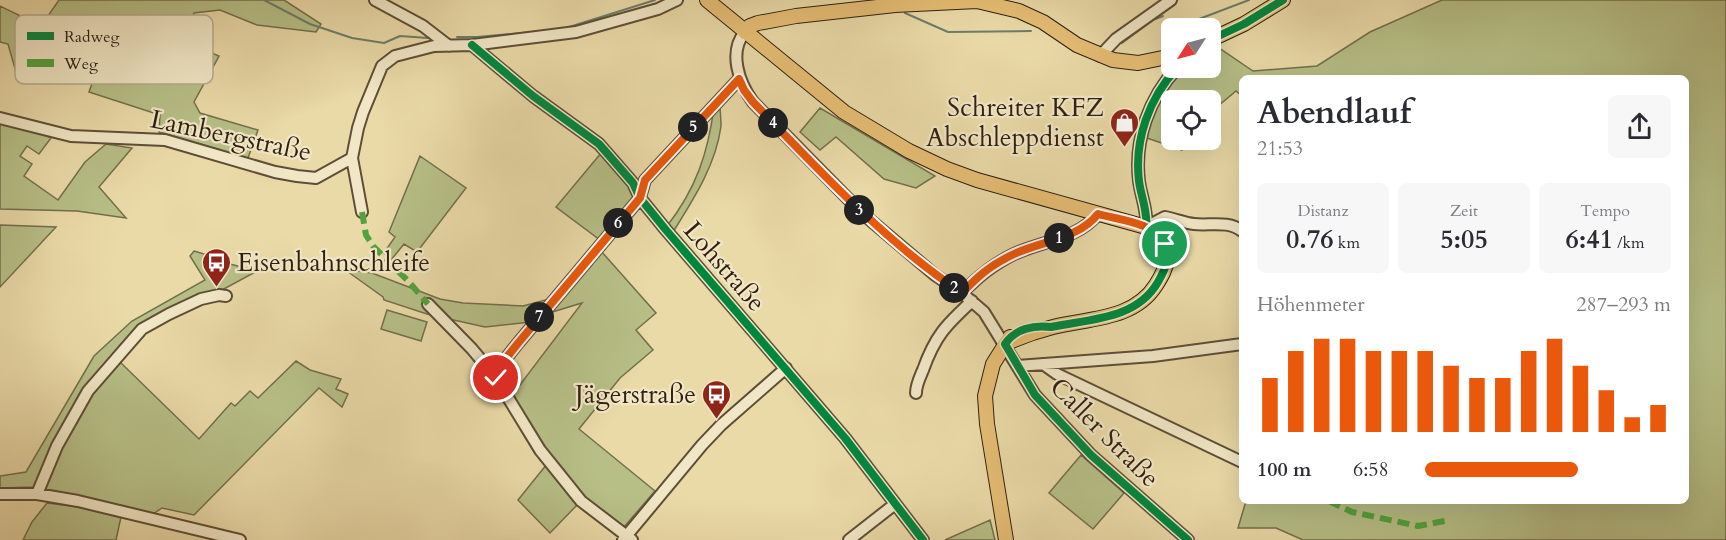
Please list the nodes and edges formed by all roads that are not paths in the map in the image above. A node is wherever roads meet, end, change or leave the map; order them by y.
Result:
1 (375, 0) edge
2 (677, 0) edge
3 (707, 0) edge
4 (1170, 0) edge
5 (1283, 0) edge
6 (977, 1) edge
7 (745, 32) junction
8 (1221, 35) edge
9 (472, 45) junction
10 (449, 46) junction
11 (1100, 56) junction
12 (1161, 58) edge
13 (1170, 78) edge
14 (739, 79) junction
15 (0, 118) edge
16 (352, 158) junction
17 (640, 198) junction
18 (362, 212) dead end
19 (1098, 214) junction
20 (1146, 227) junction
21 (1239, 228) edge
22 (962, 293) junction
23 (226, 296) dead end
24 (972, 301) junction
25 (428, 304) dead end
26 (1005, 344) junction
27 (1239, 344) edge
28 (1043, 364) junction
29 (1017, 366) junction
30 (786, 368) junction
31 (496, 378) junction
32 (916, 393) dead end
33 (1239, 461) edge
34 (0, 494) edge
35 (37, 494) junction
36 (895, 504) junction
37 (627, 539) edge
38 (240, 540) edge
39 (849, 540) edge
40 (923, 540) edge
41 (1006, 540) edge
42 (1188, 540) edge

1 - 10 street
2 - 9 street
3 - 7 main road
4 - 11 street
5 - 8 main road
6 - 7 main road
6 - 11 main road
7 - 14 street
7 - 19 main road
9 - 10 street
9 - 17 street, Lohstraße
10 - 16 street
11 - 12 main road
13 - 20 street
14 - 17 street
14 - 22 street, Caller Straße
15 - 16 street, Lambergstraße
16 - 18 street
17 - 30 street, Lohstraße
17 - 31 street
19 - 20 main road
19 - 22 street
20 - 21 street
20 - 26 main road
22 - 24 street, Caller Straße
23 - 35 street
24 - 26 street, Caller Straße
24 - 32 street
25 - 31 street
26 - 29 street, Caller Straße
26 - 41 main road
27 - 28 street
28 - 29 street
28 - 33 street
29 - 42 street, Caller Straße
30 - 36 street, Lohstraße
30 - 37 street
31 - 37 street
34 - 35 street
35 - 38 street
36 - 39 street
36 - 40 street, Lohstraße

